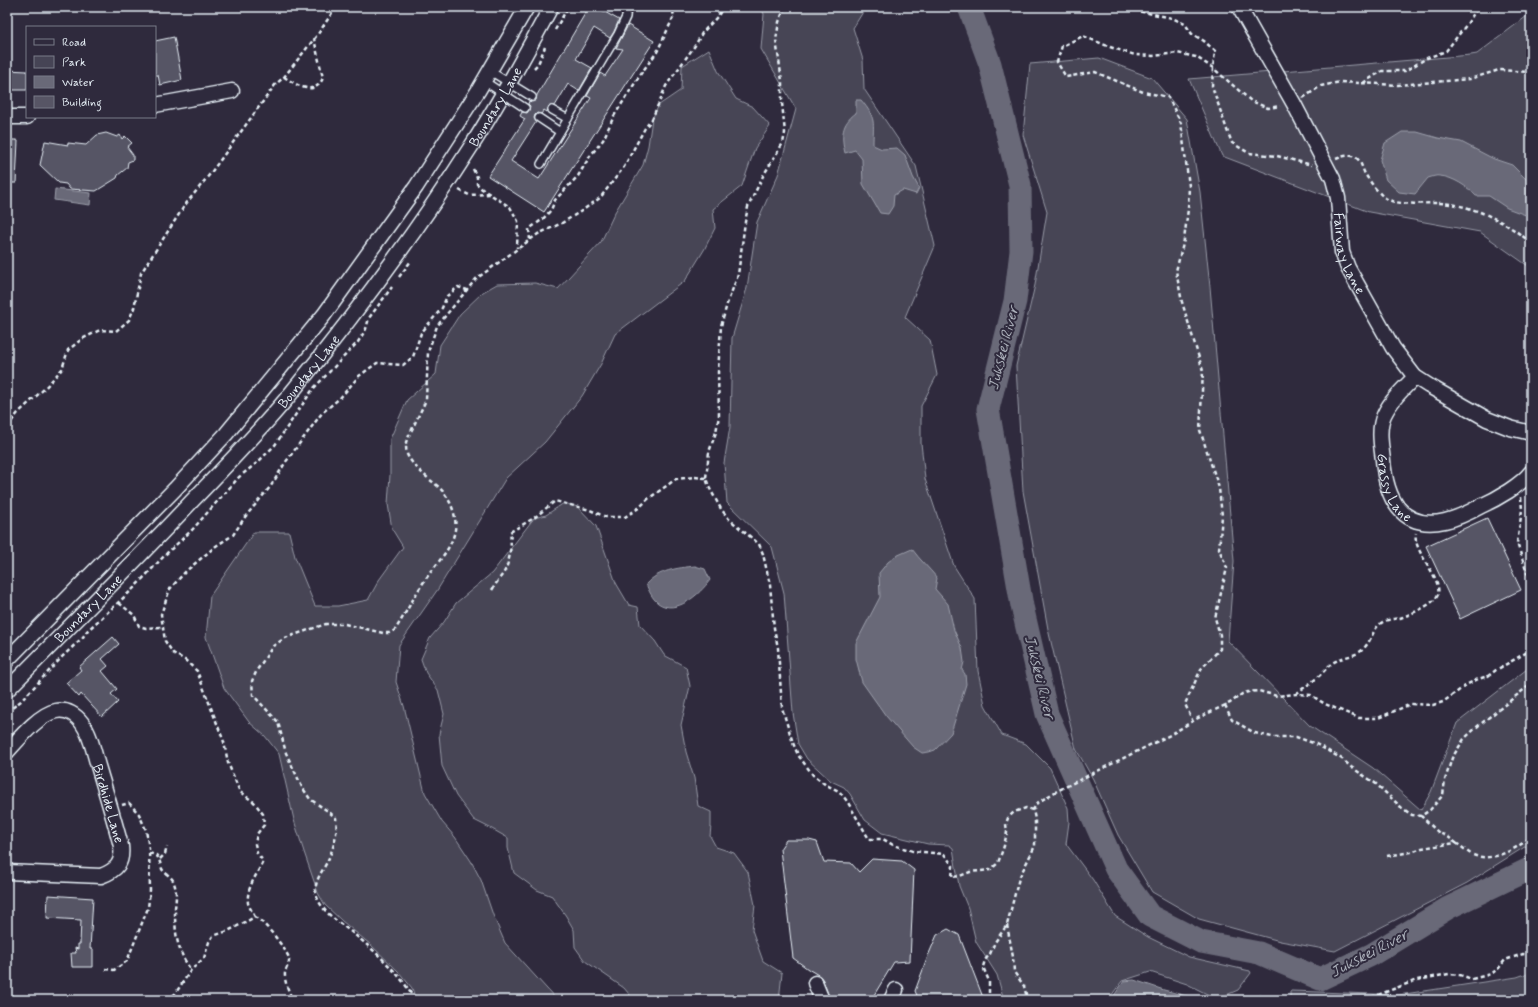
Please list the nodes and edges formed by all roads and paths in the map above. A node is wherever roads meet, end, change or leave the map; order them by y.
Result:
1 (336, 7) edge
2 (527, 7) edge
3 (551, 7) edge
4 (627, 7) edge
5 (672, 7) edge
6 (723, 7) edge
7 (785, 7) edge
8 (1128, 7) edge
9 (1239, 7) edge
10 (1478, 7) edge
11 (314, 39) junction
12 (1213, 68) junction
13 (1531, 72) edge
14 (487, 76) junction
15 (284, 77) junction
16 (1363, 83) junction
17 (506, 88) junction
18 (232, 91) dead end
19 (532, 97) dead end
20 (1294, 104) junction
21 (156, 105) edge
22 (525, 108) dead end
23 (552, 110) dead end
24 (7, 117) edge
25 (26, 117) edge
26 (539, 118) dead end
27 (568, 119) junction
28 (560, 132) junction
29 (541, 164) dead end
30 (1325, 164) junction
31 (473, 169) dead end
32 (459, 190) dead end
33 (490, 194) junction
34 (530, 240) junction
35 (1531, 243) edge
36 (517, 249) junction
37 (467, 290) junction
38 (1415, 377) junction
39 (7, 427) edge
40 (1531, 433) edge
41 (1531, 472) edge
42 (706, 478) junction
43 (1520, 482) junction
44 (1419, 522) junction
45 (1531, 577) edge
46 (492, 590) dead end
47 (119, 603) dead end
48 (162, 627) junction
49 (1531, 650) edge
50 (7, 660) edge
51 (42, 677) dead end
52 (1531, 684) edge
53 (7, 690) edge
54 (1296, 694) junction
55 (1225, 706) junction
56 (7, 712) edge
57 (1193, 722) junction
58 (7, 752) edge
59 (111, 810) junction
60 (1033, 810) junction
61 (1421, 816) junction
62 (1531, 838) edge
63 (1456, 843) junction
64 (167, 847) dead end
65 (149, 853) junction
66 (1387, 856) dead end
67 (160, 859) junction
68 (7, 872) edge
69 (255, 917) junction
70 (1007, 925) junction
71 (1531, 955) edge
72 (106, 969) dead end
73 (191, 970) junction
74 (815, 983) dead end
75 (168, 1000) edge
76 (292, 1000) edge
77 (414, 1000) edge
78 (822, 1000) edge
79 (989, 1000) edge
80 (1023, 1000) edge
81 (1246, 1000) edge
82 (1287, 1000) edge
83 (1365, 1000) edge

1 - 11 path
2 - 14 street, Boundary Lane
3 - 17 street, Boundary Lane
4 - 27 lane
5 - 34 path
6 - 34 path
7 - 42 path
8 - 12 path
9 - 20 street, Fairway Lane
10 - 16 path
11 - 15 path
11 - 15 path
12 - 20 path
12 - 30 path
12 - 57 path
13 - 16 path
14 - 17 lane
14 - 17 lane
14 - 50 street, Boundary Lane
15 - 39 path
16 - 20 path
17 - 19 lane
17 - 22 lane
17 - 53 street, Boundary Lane
18 - 21 street
20 - 30 street, Fairway Lane
23 - 27 lane
24 - 25 street
26 - 28 lane
27 - 28 lane
28 - 29 lane
30 - 35 path
30 - 38 street, Fairway Lane
31 - 33 path
32 - 33 path
33 - 36 path
34 - 36 path
36 - 37 path
37 - 48 path
37 - 77 path
38 - 40 street, Fairway Lane
38 - 44 street, Grassy Lane
41 - 43 street, Grassy Lane
42 - 46 path
42 - 60 path
43 - 44 street, Grassy Lane
43 - 45 path
44 - 54 path
47 - 48 path
48 - 69 path
49 - 54 path
51 - 56 path
52 - 61 path
54 - 55 path
55 - 57 path
55 - 61 path
57 - 60 path
58 - 59 street, Birdhide Lane
59 - 65 path
59 - 68 street, Birdhide Lane
60 - 70 path
61 - 63 path
62 - 63 path
63 - 66 path
64 - 67 path
65 - 67 path
65 - 72 path
67 - 73 path
69 - 73 path
69 - 76 path
70 - 79 path
70 - 80 path
71 - 83 path
73 - 75 path
74 - 78 street
81 - 82 path

